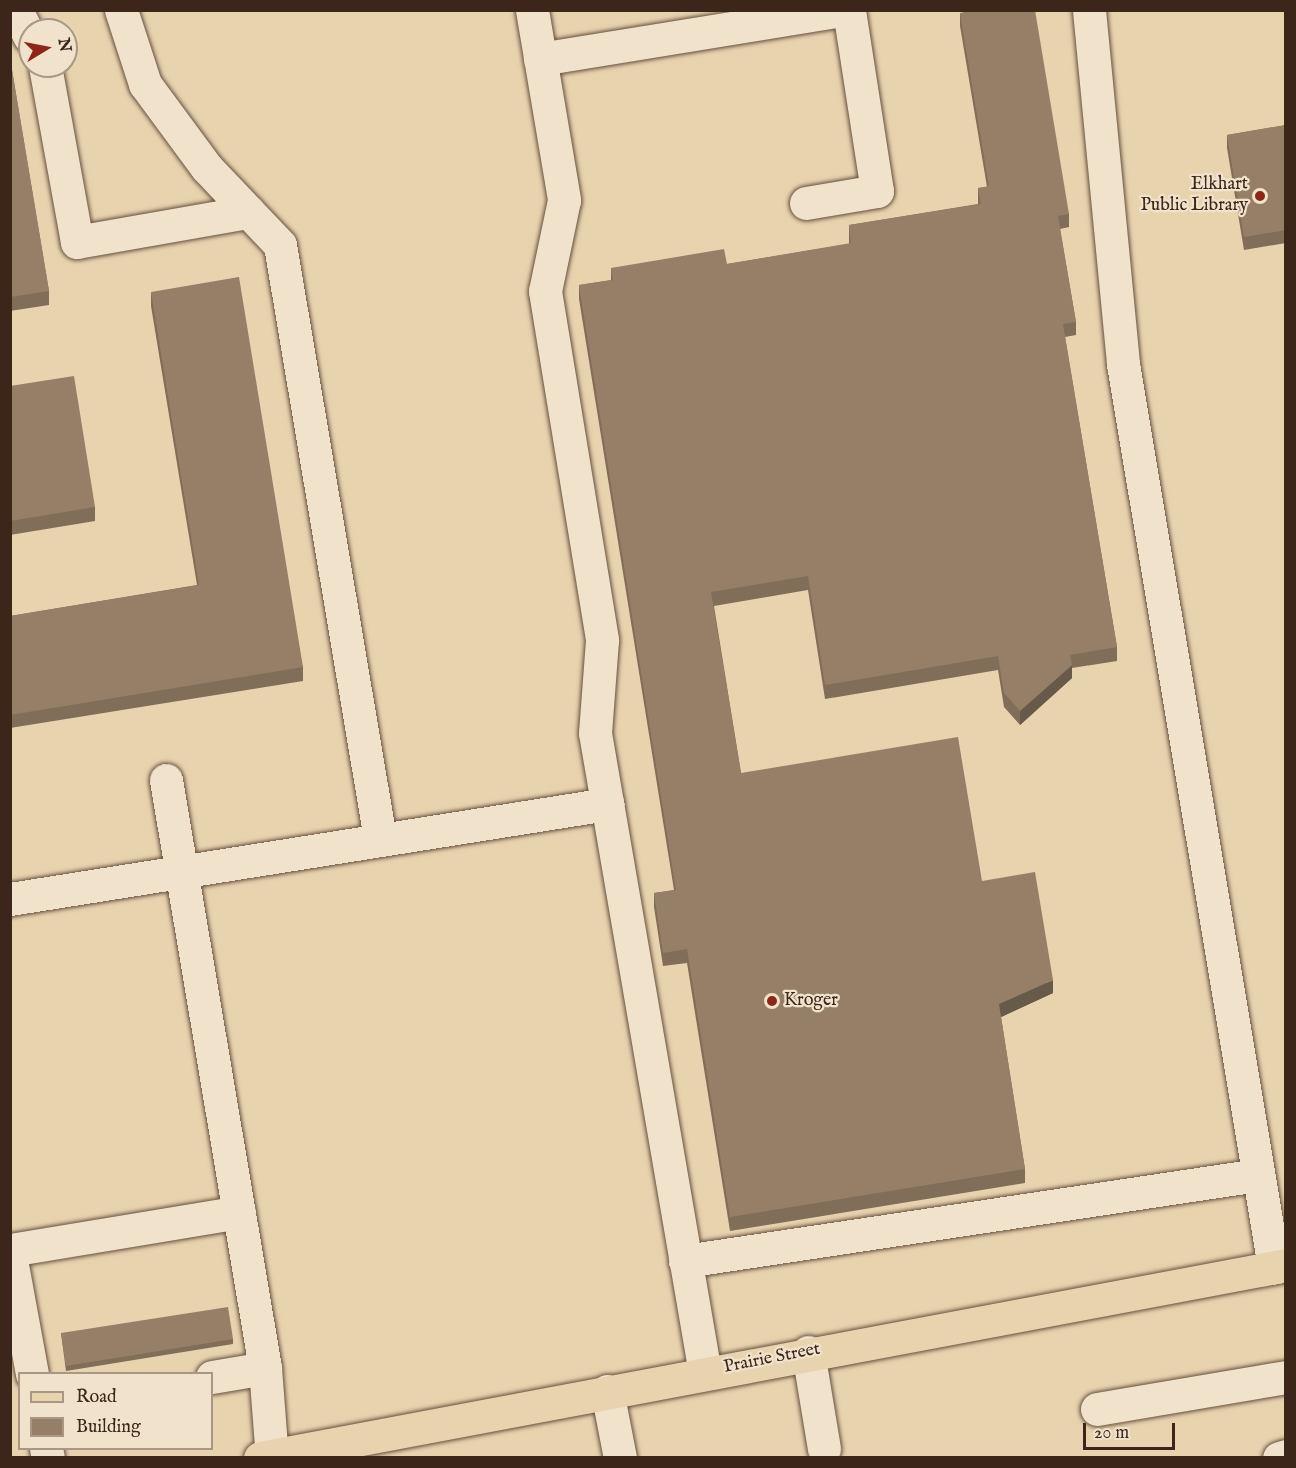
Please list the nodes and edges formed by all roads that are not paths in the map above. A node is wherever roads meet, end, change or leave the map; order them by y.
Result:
1 (121, 10) edge
2 (532, 10) edge
3 (843, 10) edge
4 (849, 10) edge
5 (1089, 10) edge
6 (540, 59) junction
7 (47, 78) edge
8 (806, 203) dead end
9 (249, 212) junction
10 (166, 780) dead end
11 (607, 804) junction
12 (380, 839) junction
13 (182, 870) junction
14 (10, 899) edge
15 (1258, 1175) junction
16 (239, 1212) junction
17 (10, 1252) edge
18 (686, 1261) junction
19 (1280, 1266) edge
20 (808, 1352) junction
21 (265, 1368) junction
22 (32, 1372) edge
23 (705, 1372) junction
24 (213, 1377) edge
25 (1286, 1377) edge
26 (607, 1390) junction
27 (1097, 1409) dead end
28 (824, 1449) dead end
29 (1286, 1456) edge
30 (268, 1457) edge
31 (620, 1458) edge
32 (1279, 1458) edge

1 - 9 lane
2 - 6 lane
3 - 6 lane
4 - 8 lane
5 - 15 lane
6 - 11 lane
7 - 9 lane
9 - 12 lane
10 - 13 lane
11 - 12 lane
11 - 18 lane
12 - 13 lane
13 - 14 lane
13 - 16 lane
15 - 18 lane
15 - 19 lane
16 - 17 lane
16 - 21 lane
17 - 22 lane
18 - 23 lane
19 - 20 main road, Prairie Street
20 - 23 main road, Prairie Street
20 - 28 lane
21 - 24 lane
21 - 30 lane
23 - 26 main road, Prairie Street
25 - 27 lane
26 - 30 main road, Prairie Street
26 - 31 lane
29 - 32 lane

